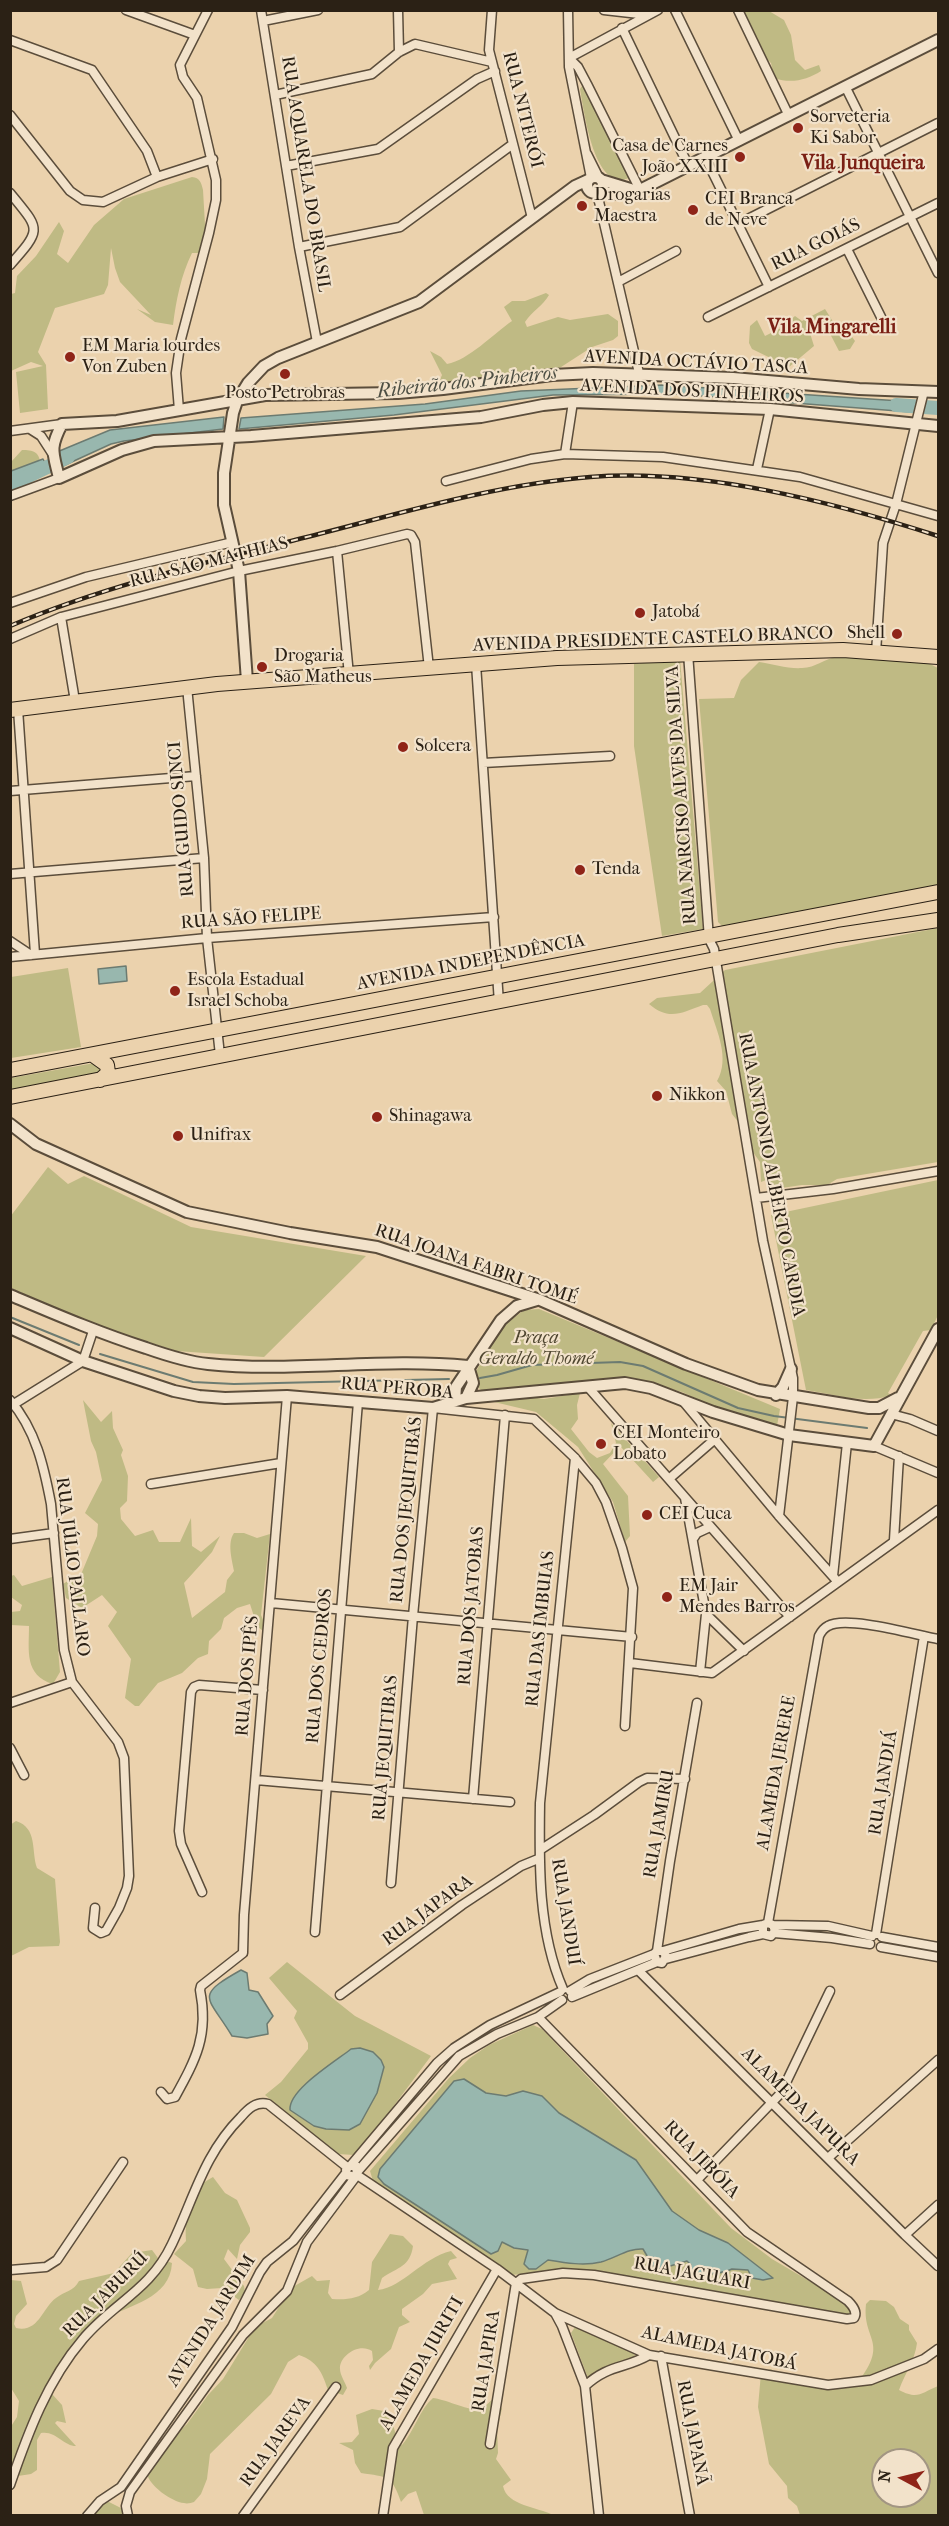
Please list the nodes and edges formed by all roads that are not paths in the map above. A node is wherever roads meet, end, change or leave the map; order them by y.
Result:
1 (126, 10) edge
2 (208, 10) edge
3 (261, 10) edge
4 (318, 10) edge
5 (398, 10) edge
6 (492, 10) edge
7 (568, 10) edge
8 (604, 10) edge
9 (658, 10) edge
10 (675, 10) edge
11 (738, 10) edge
12 (649, 13) edge
13 (263, 21) junction
14 (622, 28) junction
15 (195, 35) junction
16 (10, 40) edge
17 (939, 40) edge
18 (399, 52) junction
19 (569, 58) junction
20 (493, 66) junction
21 (572, 79) junction
22 (587, 84) junction
23 (846, 88) junction
24 (275, 95) junction
25 (10, 116) edge
26 (789, 117) junction
27 (939, 123) edge
28 (739, 141) junction
29 (513, 144) junction
30 (879, 152) junction
31 (213, 159) junction
32 (706, 159) junction
33 (286, 166) junction
34 (689, 167) junction
35 (157, 177) junction
36 (595, 179) junction
37 (639, 190) junction
38 (594, 192) junction
39 (10, 193) edge
40 (565, 195) junction
41 (939, 203) edge
42 (911, 217) junction
43 (532, 218) junction
44 (738, 224) junction
45 (298, 247) junction
46 (847, 249) junction
47 (676, 251) dead end
48 (10, 265) edge
49 (939, 273) edge
50 (618, 282) junction
51 (769, 287) junction
52 (708, 317) dead end
53 (883, 321) dead end
54 (317, 342) junction
55 (639, 373) junction
56 (924, 391) junction
57 (939, 392) edge
58 (237, 401) junction
59 (573, 402) junction
60 (770, 409) junction
61 (179, 410) junction
62 (916, 422) junction
63 (62, 424) junction
64 (939, 426) edge
65 (30, 429) junction
66 (10, 430) edge
67 (230, 433) junction
68 (52, 453) junction
69 (565, 454) junction
70 (757, 470) junction
71 (58, 473) junction
72 (446, 481) dead end
73 (10, 496) edge
74 (896, 504) junction
75 (939, 516) edge
76 (233, 542) junction
77 (337, 551) junction
78 (238, 571) junction
79 (10, 603) edge
80 (62, 617) junction
81 (10, 639) edge
82 (688, 653) junction
83 (876, 653) junction
84 (939, 657) edge
85 (476, 664) junction
86 (429, 668) junction
87 (349, 675) junction
88 (248, 681) junction
89 (187, 687) junction
90 (75, 701) junction
91 (14, 710) edge
92 (610, 756) dead end
93 (483, 763) junction
94 (196, 776) junction
95 (25, 790) junction
96 (10, 791) edge
97 (204, 858) junction
98 (29, 872) junction
99 (10, 874) edge
100 (939, 892) edge
101 (494, 917) junction
102 (939, 920) edge
103 (709, 935) junction
104 (207, 938) junction
105 (10, 941) edge
106 (33, 954) junction
107 (10, 957) edge
108 (715, 960) junction
109 (498, 977) junction
110 (499, 1003) junction
111 (216, 1030) junction
112 (121, 1050) junction
113 (93, 1055) junction
114 (220, 1055) junction
115 (10, 1070) edge
116 (124, 1076) junction
117 (100, 1080) junction
118 (10, 1097) edge
119 (10, 1124) edge
120 (939, 1171) edge
121 (756, 1198) junction
122 (506, 1289) junction
123 (10, 1295) edge
124 (540, 1300) junction
125 (508, 1312) junction
126 (10, 1328) edge
127 (939, 1329) edge
128 (93, 1331) junction
129 (83, 1361) junction
130 (468, 1366) junction
131 (791, 1369) junction
132 (588, 1387) junction
133 (776, 1395) junction
134 (287, 1396) junction
135 (901, 1396) junction
136 (681, 1399) junction
137 (12, 1402) edge
138 (358, 1402) junction
139 (793, 1402) junction
140 (460, 1403) junction
141 (433, 1408) junction
142 (713, 1412) junction
143 (891, 1414) junction
144 (505, 1415) junction
145 (706, 1430) junction
146 (789, 1431) junction
147 (939, 1431) edge
148 (715, 1439) junction
149 (847, 1443) junction
150 (874, 1446) junction
151 (899, 1456) junction
152 (575, 1458) junction
153 (281, 1463) junction
154 (939, 1473) edge
155 (670, 1478) junction
156 (151, 1484) dead end
157 (685, 1497) junction
158 (939, 1510) edge
159 (779, 1516) junction
160 (710, 1527) junction
161 (54, 1533) junction
162 (10, 1539) edge
163 (693, 1539) junction
164 (894, 1540) junction
165 (835, 1579) junction
166 (271, 1603) junction
167 (342, 1608) junction
168 (706, 1614) junction
169 (413, 1616) junction
170 (790, 1617) junction
171 (487, 1622) junction
172 (559, 1629) junction
173 (924, 1636) junction
174 (632, 1637) junction
175 (939, 1639) edge
176 (744, 1651) junction
177 (630, 1663) junction
178 (700, 1672) junction
179 (72, 1682) junction
180 (263, 1690) junction
181 (10, 1703) edge
182 (697, 1703) dead end
183 (625, 1726) dead end
184 (10, 1748) edge
185 (24, 1775) dead end
186 (685, 1779) junction
187 (256, 1780) junction
188 (327, 1786) junction
189 (399, 1793) junction
190 (473, 1799) junction
191 (510, 1802) dead end
192 (540, 1803) joint
193 (539, 1854) junction
194 (391, 1883) dead end
195 (202, 1892) dead end
196 (95, 1908) dead end
197 (768, 1928) junction
198 (315, 1932) dead end
199 (876, 1940) junction
200 (939, 1947) edge
201 (659, 1955) junction
202 (939, 1957) edge
203 (639, 1971) junction
204 (830, 1991) dead end
205 (566, 1994) junction
206 (340, 1995) dead end
207 (538, 2017) junction
208 (939, 2060) edge
209 (161, 2092) dead end
210 (772, 2103) junction
211 (254, 2106) joint
212 (828, 2158) junction
213 (123, 2162) dead end
214 (352, 2171) junction
215 (698, 2179) junction
216 (939, 2205) edge
217 (905, 2235) junction
218 (939, 2266) edge
219 (497, 2269) junction
220 (10, 2270) edge
221 (516, 2283) junction
222 (855, 2310) joint
223 (555, 2313) junction
224 (235, 2323) junction
225 (246, 2331) junction
226 (939, 2349) edge
227 (649, 2355) junction
228 (660, 2356) junction
229 (585, 2386) junction
230 (336, 2387) dead end
231 (490, 2444) dead end
232 (10, 2485) edge
233 (107, 2496) junction
234 (128, 2513) edge
235 (87, 2516) edge
236 (243, 2516) edge
237 (383, 2516) edge
238 (598, 2516) edge
239 (690, 2516) edge

1 - 15 street
2 - 15 street
3 - 13 street, RUA AQUARELA DO BRASIL
4 - 13 street
5 - 18 street
6 - 20 street, RUA NITERÓI
7 - 19 street
8 - 12 street
9 - 12 street
10 - 28 street
11 - 26 street
12 - 14 street
13 - 24 street, RUA AQUARELA DO BRASIL
14 - 19 street
14 - 34 street
15 - 31 street
16 - 35 street
17 - 23 street
18 - 20 street
18 - 24 street
19 - 21 street
19 - 22 street
20 - 29 street, RUA NITERÓI
20 - 33 street
21 - 22 street
21 - 36 street
22 - 37 street
23 - 26 street
23 - 30 street
24 - 33 street, RUA AQUARELA DO BRASIL
25 - 35 street
26 - 28 street
27 - 30 street
28 - 32 street
29 - 43 street, RUA NITERÓI
29 - 45 street
30 - 42 street
30 - 44 street
31 - 35 street
31 - 61 street
32 - 34 street
32 - 44 street
33 - 45 street, RUA AQUARELA DO BRASIL
34 - 37 street
36 - 37 street
36 - 38 street
36 - 40 street
37 - 38 street
38 - 40 street
38 - 50 street
39 - 48 street
40 - 43 street
41 - 42 street, RUA GOIÁS
42 - 46 street, RUA GOIÁS
42 - 49 street
43 - 54 street
44 - 51 street
45 - 54 street, RUA AQUARELA DO BRASIL
46 - 51 street, RUA GOIÁS
46 - 53 street
47 - 50 street
50 - 55 street
51 - 52 street, RUA GOIÁS
54 - 58 street
55 - 56 street, AVENIDA OCTÁVIO TASCA
55 - 58 street, AVENIDA OCTÁVIO TASCA
56 - 57 street, AVENIDA OCTÁVIO TASCA
56 - 62 street
58 - 61 street, AVENIDA OCTÁVIO TASCA
58 - 67 street
59 - 60 street, AVENIDA DOS PINHEIROS
59 - 67 street, AVENIDA DOS PINHEIROS
59 - 69 street
60 - 62 street, AVENIDA DOS PINHEIROS
60 - 70 street
61 - 63 street, AVENIDA OCTÁVIO TASCA
62 - 64 street, AVENIDA DOS PINHEIROS
62 - 74 street
63 - 65 street
63 - 68 street
65 - 66 street
65 - 68 street
67 - 71 street, AVENIDA DOS PINHEIROS
67 - 76 street
68 - 71 street
69 - 70 street
69 - 72 street
70 - 74 street
71 - 73 street
74 - 75 street
74 - 83 street
76 - 78 street
76 - 79 street
77 - 78 street, RUA SÃO MATHIAS
77 - 86 street, RUA SÃO MATHIAS
77 - 87 street
78 - 80 street, RUA SÃO MATHIAS
78 - 88 street
80 - 81 street, RUA SÃO MATHIAS
80 - 90 street
82 - 83 main road, AVENIDA PRESIDENTE CASTELO BRANCO
82 - 85 main road, AVENIDA PRESIDENTE CASTELO BRANCO
82 - 103 street, RUA NARCISO ALVES DA SILVA
83 - 84 main road, AVENIDA PRESIDENTE CASTELO BRANCO
85 - 86 main road, AVENIDA PRESIDENTE CASTELO BRANCO
85 - 93 street
86 - 87 main road, AVENIDA PRESIDENTE CASTELO BRANCO
87 - 88 main road, AVENIDA PRESIDENTE CASTELO BRANCO
88 - 89 main road, AVENIDA PRESIDENTE CASTELO BRANCO
89 - 90 main road, AVENIDA PRESIDENTE CASTELO BRANCO
89 - 94 street, RUA GUIDO SINCI
90 - 91 main road, AVENIDA PRESIDENTE CASTELO BRANCO
91 - 95 street
92 - 93 street
93 - 101 street
94 - 95 street
94 - 97 street, RUA GUIDO SINCI
95 - 96 street
95 - 98 street
97 - 98 street
97 - 104 street, RUA GUIDO SINCI
98 - 99 street
98 - 106 street
100 - 103 main road, AVENIDA INDEPENDÊNCIA
101 - 104 street, RUA SÃO FELIPE
101 - 109 street
102 - 108 main road
103 - 108 street, RUA NARCISO ALVES DA SILVA
103 - 109 main road, AVENIDA INDEPENDÊNCIA
104 - 106 street, RUA SÃO FELIPE
104 - 111 street, RUA GUIDO SINCI
105 - 106 street
106 - 107 street, RUA SÃO FELIPE
108 - 110 main road
108 - 121 street, RUA ANTONIO ALBERTO CARDIA
109 - 110 street
109 - 111 main road, AVENIDA INDEPENDÊNCIA
110 - 114 main road
111 - 112 main road, AVENIDA INDEPENDÊNCIA
111 - 114 street, RUA GUIDO SINCI
112 - 113 main road, AVENIDA INDEPENDÊNCIA
112 - 116 main road
113 - 115 main road, AVENIDA INDEPENDÊNCIA
113 - 117 main road
114 - 116 main road
116 - 117 main road
117 - 118 main road
119 - 122 street, RUA JOANA FABRI TOMÉ
120 - 121 street
121 - 131 street, RUA ANTONIO ALBERTO CARDIA
122 - 124 street, RUA JOANA FABRI TOMÉ
122 - 125 street
123 - 128 street
124 - 125 street
124 - 133 street, RUA JOANA FABRI TOMÉ
125 - 130 street
126 - 129 street, RUA PEROBA
127 - 135 street
128 - 129 street
128 - 130 street
129 - 134 street, RUA PEROBA
129 - 137 street
130 - 140 street
131 - 133 street
131 - 139 street, RUA ANTONIO ALBERTO CARDIA
132 - 136 street
132 - 140 street
132 - 155 street
133 - 139 street, RUA JOANA FABRI TOMÉ
134 - 138 street, RUA PEROBA
134 - 153 street, RUA DOS IPÊS
135 - 139 street, RUA JOANA FABRI TOMÉ
135 - 143 street
136 - 142 street
136 - 145 street
137 - 161 street, RUA JÚLIO PALLARO
138 - 141 street, RUA PEROBA
138 - 167 street, RUA DOS CEDROS
139 - 146 street, RUA ANTONIO ALBERTO CARDIA
140 - 141 street
140 - 144 street, RUA PEROBA
141 - 169 street, RUA DOS JEQUITIBÁS
142 - 145 street
142 - 146 street
143 - 147 street
143 - 150 street
144 - 152 street, RUA PEROBA
144 - 171 street, RUA DOS JATOBAS
145 - 148 street
146 - 149 street
146 - 159 street, RUA ANTONIO ALBERTO CARDIA
148 - 155 street
148 - 159 street
149 - 150 street
149 - 165 street
150 - 151 street
151 - 154 street
151 - 164 street
152 - 172 street, RUA DAS IMBUIAS
152 - 174 street, RUA PEROBA
153 - 156 street
153 - 166 street, RUA DOS IPÊS
155 - 157 street
157 - 160 street
157 - 163 street
158 - 164 street
159 - 165 street
160 - 163 street
160 - 170 street
161 - 162 street
161 - 179 street, RUA JÚLIO PALLARO
163 - 168 street
164 - 165 street
165 - 170 street
166 - 167 street
166 - 180 street, RUA DOS IPÊS
167 - 169 street
167 - 188 street, RUA DOS CEDROS
168 - 176 street
168 - 178 street
169 - 171 street
169 - 189 street, RUA JEQUITIBAS
170 - 176 street
171 - 172 street
171 - 190 street, RUA DOS JATOBAS
172 - 174 street
172 - 192 street, RUA DAS IMBUIAS
173 - 175 street
173 - 197 street, ALAMEDA JERERE
173 - 199 street, RUA JANDIÁ
174 - 177 street, RUA PEROBA
176 - 178 street
177 - 178 street
177 - 183 street, RUA PEROBA
179 - 181 street
179 - 196 street, RUA JÚLIO PALLARO
180 - 187 street, RUA DOS IPÊS
180 - 195 street
182 - 186 street, RUA JAMIRU
184 - 185 street
186 - 193 street, RUA JAPARA
186 - 201 street, RUA JAMIRU
187 - 188 street
187 - 209 street, RUA DOS IPÊS
188 - 189 street
188 - 198 street, RUA DOS CEDROS
189 - 190 street
189 - 194 street, RUA JEQUITIBAS
190 - 191 street
192 - 193 street, RUA JANDUÍ
193 - 205 street, RUA JANDUÍ
193 - 206 street, RUA JAPARA
197 - 199 street, AVENIDA JARDIM
197 - 201 street, AVENIDA JARDIM
199 - 200 street, AVENIDA JARDIM
199 - 202 street, AVENIDA JARDIM
201 - 203 street, AVENIDA JARDIM
201 - 205 street, AVENIDA JARDIM
203 - 205 street, AVENIDA JARDIM
203 - 210 street, ALAMEDA JAPURA
204 - 210 street
205 - 207 street, AVENIDA JARDIM
205 - 214 street, AVENIDA JARDIM
207 - 214 street, AVENIDA JARDIM
207 - 215 street, RUA JIBÓIA
208 - 212 street
210 - 212 street, ALAMEDA JAPURA
210 - 215 street
211 - 214 street, ALAMEDA JATOBÁ
211 - 232 street, RUA JABURÚ
212 - 217 street, ALAMEDA JAPURA
213 - 220 street
214 - 219 street, ALAMEDA JATOBÁ
214 - 224 street, AVENIDA JARDIM
214 - 225 street, AVENIDA JARDIM
215 - 222 street, RUA JIBÓIA
216 - 217 street
217 - 218 street, ALAMEDA JAPURA
219 - 221 street, ALAMEDA JATOBÁ
219 - 237 street, ALAMEDA JURITI
221 - 222 street, RUA JAGUARI
221 - 223 street, ALAMEDA JATOBÁ
221 - 231 street, RUA JAPIRA
223 - 227 street, ALAMEDA JATOBÁ
223 - 229 street
224 - 225 street
224 - 233 street, AVENIDA JARDIM
225 - 234 street, AVENIDA JARDIM
226 - 228 street, ALAMEDA JATOBÁ
227 - 228 street, ALAMEDA JATOBÁ
227 - 229 street
228 - 239 street, RUA JAPANÃ
229 - 238 street
230 - 236 street, RUA JAREVA
233 - 234 street
233 - 235 street, AVENIDA JARDIM

